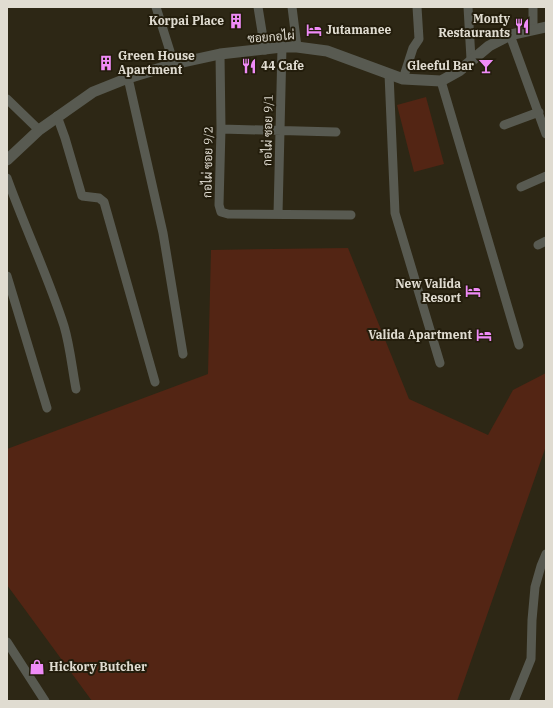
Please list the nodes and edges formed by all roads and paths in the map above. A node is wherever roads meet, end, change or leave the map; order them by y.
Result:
1 (156, 7) edge
2 (258, 7) edge
3 (292, 7) edge
4 (417, 7) edge
5 (468, 7) edge
6 (533, 7) edge
7 (546, 27) edge
8 (533, 30) junction
9 (510, 35) junction
10 (282, 47) junction
11 (297, 47) junction
12 (265, 50) junction
13 (220, 54) junction
14 (471, 59) junction
15 (174, 64) junction
16 (389, 74) junction
17 (128, 78) junction
18 (403, 79) junction
19 (441, 81) junction
20 (7, 99) edge
21 (539, 112) junction
22 (57, 116) junction
23 (504, 125) dead end
24 (221, 129) junction
25 (39, 130) junction
26 (280, 131) junction
27 (336, 132) dead end
28 (546, 134) edge
29 (7, 160) edge
30 (546, 176) edge
31 (7, 178) edge
32 (521, 187) dead end
33 (278, 214) junction
34 (351, 215) dead end
35 (7, 276) edge
36 (519, 345) dead end
37 (183, 354) dead end
38 (440, 363) dead end
39 (155, 382) dead end
40 (76, 389) dead end
41 (46, 408) dead end
42 (546, 554) edge
43 (7, 642) edge
44 (45, 701) edge
45 (514, 701) edge

1 - 15 street
2 - 12 street
3 - 11 street
4 - 18 street
5 - 14 street
6 - 8 street
7 - 8 street
8 - 9 street
9 - 14 street
9 - 21 street
10 - 11 street, ซอยกอไผ่
10 - 12 street, ซอยกอไผ่
10 - 26 street, กอไผ่ ซอย 9/1
11 - 16 street, ซอยกอไผ่
12 - 13 street, ซอยกอไผ่
13 - 15 street, ซอยกอไผ่
13 - 24 street, กอไผ่ ซอย 9/2
14 - 19 street
15 - 17 street, ซอยกอไผ่
16 - 18 street, ซอยกอไผ่
16 - 38 street
17 - 22 street, ซอยกอไผ่
17 - 37 street
18 - 19 street, ซอยกอไผ่
19 - 36 street
20 - 25 street
21 - 23 street
21 - 28 street
22 - 25 street, ซอยกอไผ่
22 - 39 street
24 - 26 street
24 - 33 street, กอไผ่ ซอย 9/2
25 - 29 street, ซอยกอไผ่
26 - 27 street
26 - 33 street, กอไผ่ ซอย 9/1
30 - 32 street
31 - 40 street
33 - 34 street, กอไผ่ ซอย 9/2
35 - 41 street
42 - 45 street
43 - 44 street

